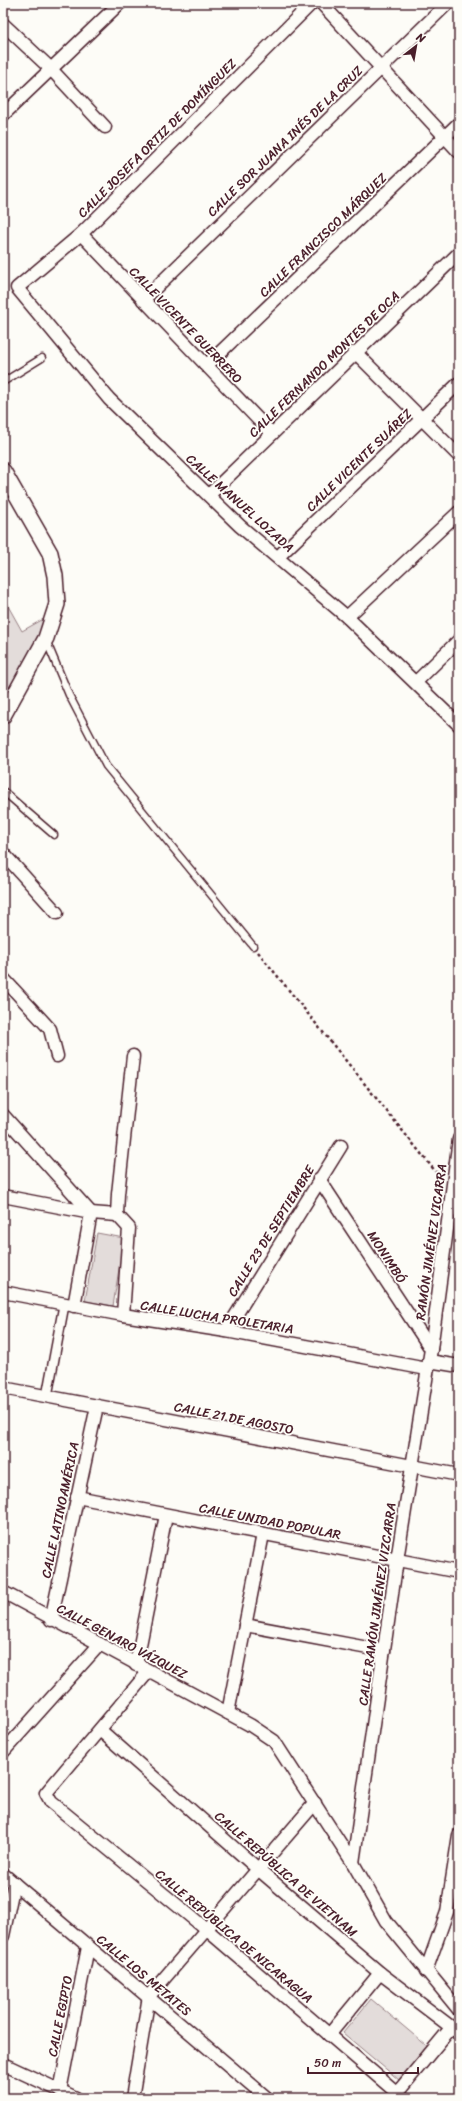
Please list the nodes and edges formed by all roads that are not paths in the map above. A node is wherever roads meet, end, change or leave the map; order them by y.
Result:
1 (120, 3) edge
2 (312, 3) edge
3 (321, 3) edge
4 (448, 3) edge
5 (3, 24) edge
6 (50, 68) junction
7 (380, 68) junction
8 (3, 116) edge
9 (459, 123) edge
10 (105, 127) dead end
11 (444, 137) junction
12 (459, 152) edge
13 (81, 234) junction
14 (459, 253) edge
15 (17, 288) joint
16 (143, 300) junction
17 (355, 352) junction
18 (42, 358) dead end
19 (206, 366) junction
20 (3, 382) edge
21 (459, 383) edge
22 (422, 419) junction
23 (272, 434) junction
24 (459, 456) edge
25 (3, 471) edge
26 (208, 495) junction
27 (459, 512) edge
28 (278, 557) junction
29 (347, 617) junction
30 (46, 638) junction
31 (459, 640) edge
32 (416, 682) junction
33 (3, 716) edge
34 (459, 725) edge
35 (3, 791) edge
36 (54, 835) dead end
37 (3, 853) edge
38 (57, 913) dead end
39 (253, 946) road end
40 (3, 978) edge
41 (57, 1056) dead end
42 (133, 1056) dead end
43 (3, 1115) edge
44 (459, 1139) edge
45 (341, 1146) dead end
46 (319, 1179) junction
47 (3, 1196) edge
48 (91, 1213) junction
49 (117, 1215) junction
50 (3, 1292) edge
51 (69, 1306) junction
52 (123, 1315) junction
53 (226, 1331) junction
54 (429, 1360) junction
55 (459, 1366) edge
56 (3, 1388) edge
57 (47, 1396) junction
58 (97, 1406) junction
59 (412, 1467) junction
60 (459, 1475) edge
61 (77, 1496) junction
62 (166, 1515) junction
63 (263, 1534) junction
64 (397, 1560) junction
65 (459, 1572) edge
66 (3, 1592) edge
67 (51, 1620) junction
68 (245, 1625) junction
69 (100, 1644) junction
70 (384, 1651) junction
71 (136, 1664) junction
72 (149, 1671) junction
73 (228, 1713) junction
74 (100, 1730) junction
75 (3, 1752) edge
76 (315, 1803) junction
77 (459, 1835) edge
78 (353, 1863) junction
79 (258, 1869) junction
80 (3, 1874) edge
81 (14, 1883) junction
82 (6, 1907) edge
83 (206, 1930) junction
84 (3, 1936) edge
85 (88, 1947) junction
86 (426, 1971) junction
87 (380, 1973) junction
88 (149, 1996) junction
89 (459, 2010) edge
90 (455, 2030) edge
91 (329, 2036) junction
92 (3, 2064) edge
93 (60, 2091) junction
94 (400, 2096) edge
95 (76, 2098) edge
96 (132, 2098) edge
97 (267, 2098) edge

1 - 6 street
2 - 13 street, CALLE JOSEFA ORTIZ DE DOMÍNGUEZ
3 - 7 street
4 - 7 street, CALLE SOR JUANA INÉS DE LA CRUZ
5 - 6 street
6 - 8 street
6 - 10 street
7 - 11 street
7 - 16 street, CALLE SOR JUANA INÉS DE LA CRUZ
9 - 11 street, CALLE FRANCISCO MÁRQUEZ
11 - 12 street
11 - 19 street, CALLE FRANCISCO MÁRQUEZ
13 - 15 street, CALLE JOSEFA ORTIZ DE DOMÍNGUEZ
13 - 16 street, CALLE VICENTE GUERRERO
14 - 17 street, CALLE FERNANDO MONTES DE OCA
15 - 26 street, CALLE MANUEL LOZADA
16 - 19 street, CALLE VICENTE GUERRERO
17 - 22 street
17 - 23 street, CALLE FERNANDO MONTES DE OCA
18 - 20 lane
19 - 23 street, CALLE VICENTE GUERRERO
21 - 22 street, CALLE VICENTE SUÁREZ
22 - 24 street
22 - 28 street, CALLE VICENTE SUÁREZ
23 - 26 street, CALLE FERNANDO MONTES DE OCA
25 - 30 street
26 - 28 street, CALLE MANUEL LOZADA
27 - 29 street
28 - 29 street, CALLE MANUEL LOZADA
29 - 32 street, CALLE MANUEL LOZADA
30 - 33 street
30 - 39 lane
31 - 32 street
32 - 34 street, CALLE MANUEL LOZADA
35 - 36 lane
37 - 38 street
40 - 41 street
42 - 49 street
43 - 48 street
44 - 54 street, RAMÓN JIMÉNEZ VICARRA
45 - 46 street, CALLE 23 DE SEPTIEMBRE
46 - 53 street, CALLE 23 DE SEPTIEMBRE
46 - 54 street, MONIMBÓ
47 - 48 street
48 - 49 street
48 - 51 street
49 - 52 street
50 - 51 street, CALLE LUCHA PROLETARIA
51 - 52 street, CALLE LUCHA PROLETARIA
51 - 57 street
52 - 53 street, CALLE LUCHA PROLETARIA
53 - 54 street, CALLE LUCHA PROLETARIA
54 - 55 street, CALLE LUCHA PROLETARIA
54 - 59 street, CALLE RAMÓN JIMÉNEZ VIZCARRA
56 - 57 street, CALLE 21 DE AGOSTO
57 - 58 street, CALLE 21 DE AGOSTO
58 - 59 street, CALLE 21 DE AGOSTO
58 - 61 street, CALLE LATINOAMÉRICA
59 - 60 street, CALLE 21 DE AGOSTO
59 - 64 street, CALLE RAMÓN JIMÉNEZ VIZCARRA
61 - 62 street, CALLE UNIDAD POPULAR
61 - 67 street, CALLE LATINOAMÉRICA
62 - 63 street, CALLE UNIDAD POPULAR
62 - 71 street
63 - 64 street, CALLE UNIDAD POPULAR
63 - 68 street
64 - 65 street, CALLE UNIDAD POPULAR
64 - 70 street, CALLE RAMÓN JIMÉNEZ VIZCARRA
66 - 67 street, CALLE GENARO VÁZQUEZ
67 - 69 street, CALLE GENARO VÁZQUEZ
68 - 70 street
68 - 73 street
69 - 71 street, CALLE GENARO VÁZQUEZ
69 - 75 street
70 - 78 street, CALLE RAMÓN JIMÉNEZ VIZCARRA
71 - 72 street, CALLE GENARO VÁZQUEZ
72 - 73 street, CALLE GENARO VÁZQUEZ
72 - 74 street
73 - 76 street, CALLE GENARO VÁZQUEZ
74 - 79 street, CALLE REPÚBLICA DE VIETNAM
74 - 83 street, CALLE REPÚBLICA DE NICARAGUA
76 - 78 street
76 - 79 street
77 - 86 street
78 - 86 street
79 - 83 street
79 - 87 street, CALLE REPÚBLICA DE VIETNAM
80 - 81 street, CALLE LOS METATES
81 - 82 street
81 - 85 street, CALLE LOS METATES
82 - 84 street
83 - 88 street
83 - 91 street, CALLE REPÚBLICA DE NICARAGUA
85 - 88 street, CALLE LOS METATES
85 - 93 street, CALLE EGIPTO
86 - 89 street
87 - 90 street, CALLE REPÚBLICA DE VIETNAM
87 - 91 street
88 - 96 street
88 - 97 street, CALLE LOS METATES
90 - 94 street
91 - 94 street, CALLE REPÚBLICA DE NICARAGUA
92 - 93 street
93 - 95 street

